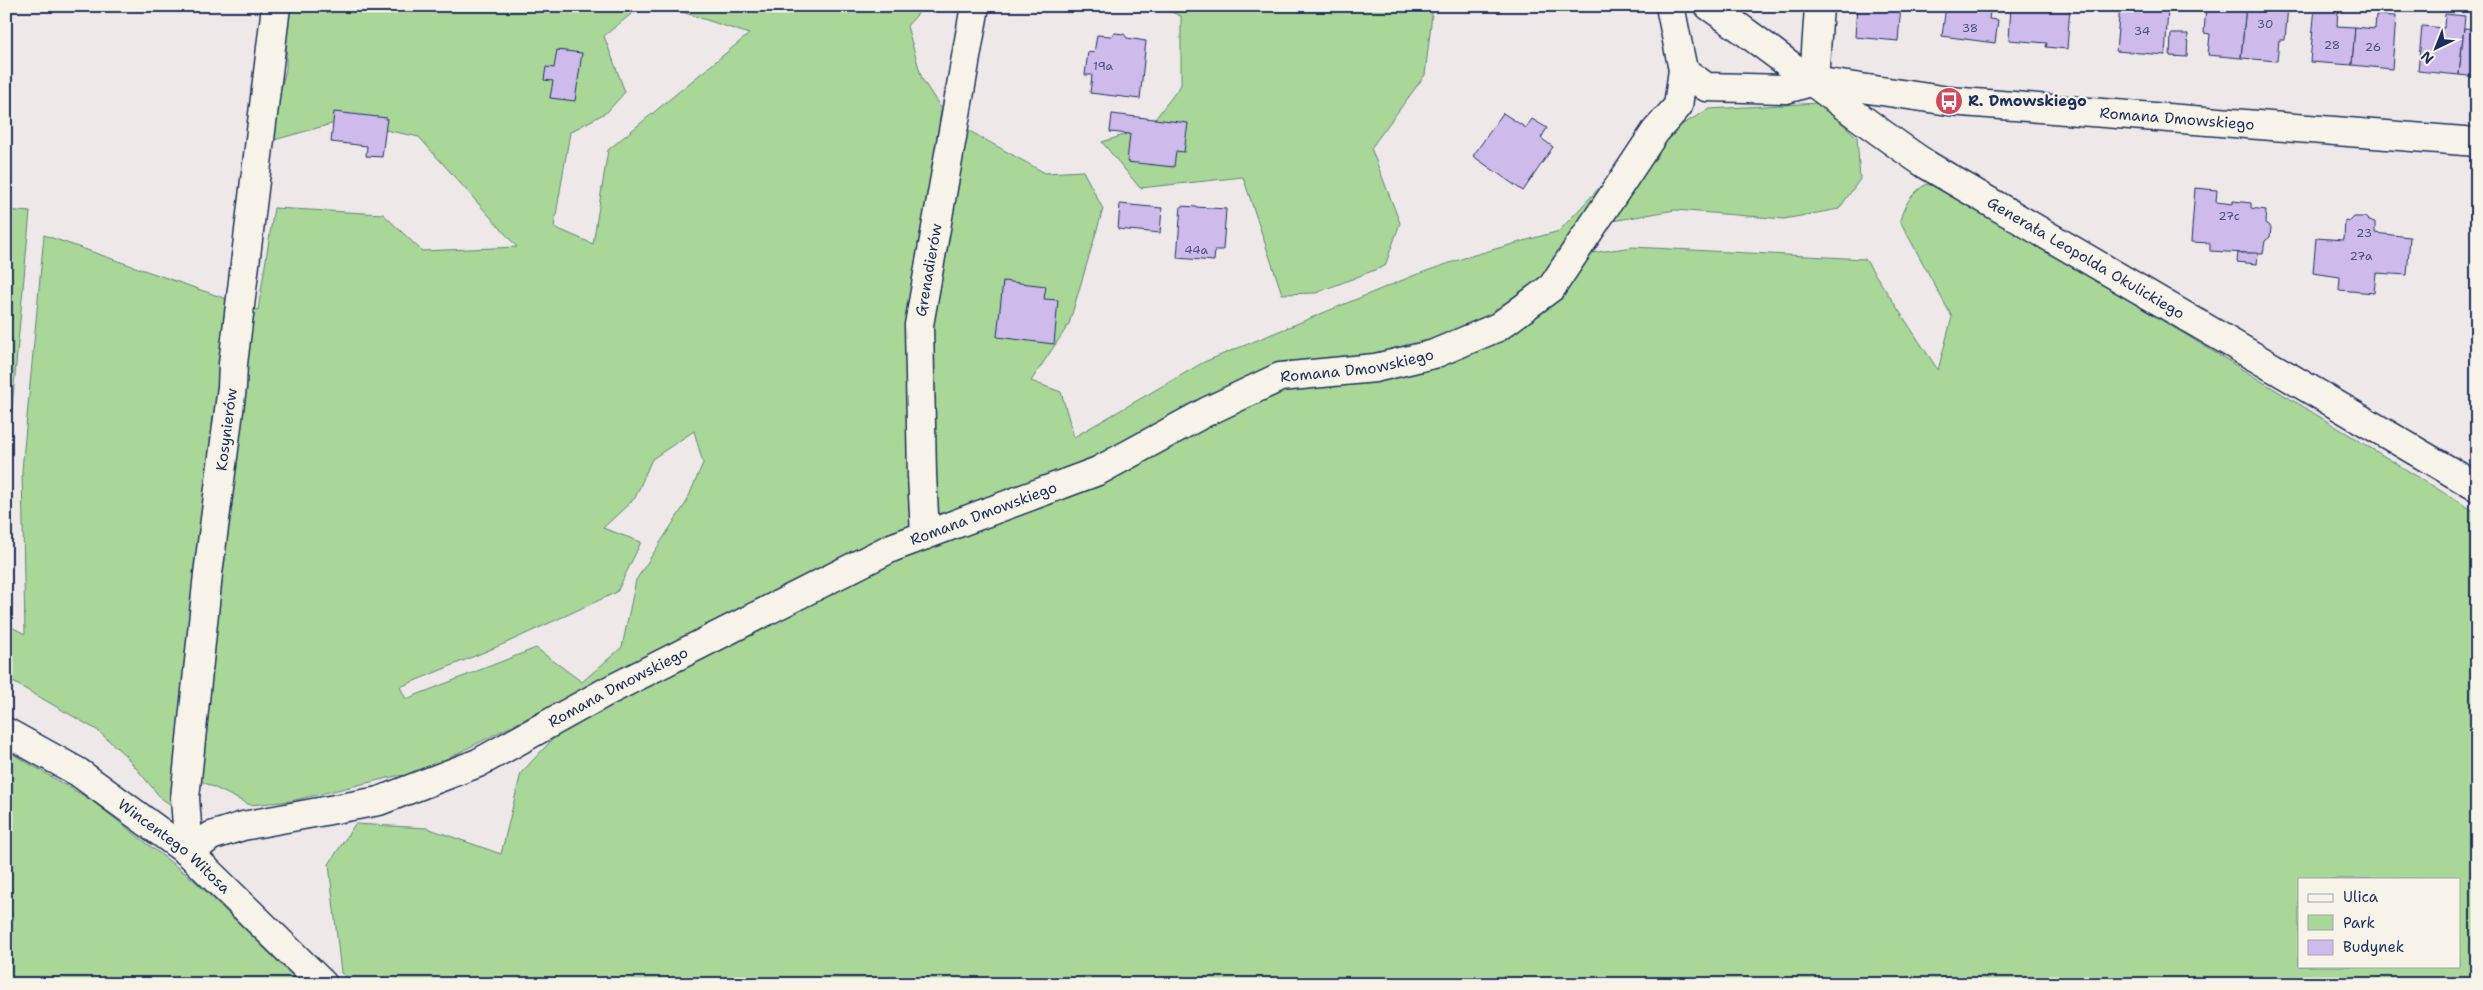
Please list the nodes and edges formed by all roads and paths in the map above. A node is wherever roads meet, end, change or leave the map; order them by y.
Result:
1 (276, 6) edge
2 (976, 6) edge
3 (1670, 6) edge
4 (1709, 6) edge
5 (1819, 6) edge
6 (1683, 70) junction
7 (1814, 81) junction
8 (2477, 142) edge
9 (2477, 487) edge
10 (925, 535) junction
11 (6, 732) edge
12 (189, 853) junction
13 (323, 984) edge

1 - 12 street, Kosynierów
2 - 10 street, Grenadierów
3 - 6 street
4 - 7 street, Generała Leopolda Okulickiego
5 - 7 street
6 - 7 street, Romana Dmowskiego
6 - 10 street, Romana Dmowskiego
7 - 8 street, Romana Dmowskiego
7 - 9 street, Generała Leopolda Okulickiego
10 - 12 street, Romana Dmowskiego
11 - 12 street, Wincentego Witosa
12 - 13 street, Wincentego Witosa

